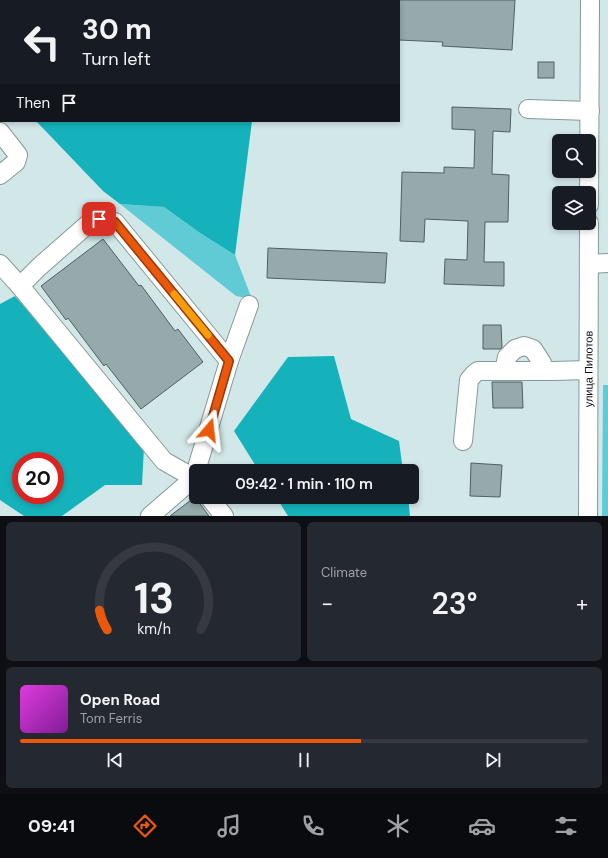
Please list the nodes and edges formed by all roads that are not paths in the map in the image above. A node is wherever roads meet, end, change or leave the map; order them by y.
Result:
1 (590, 0) edge
2 (528, 109) dead end
3 (590, 111) junction
4 (0, 132) edge
5 (0, 176) edge
6 (589, 186) edge
7 (589, 230) edge
8 (608, 263) edge
9 (0, 264) edge
10 (589, 264) junction
11 (20, 286) junction
12 (249, 305) dead end
13 (229, 361) junction
14 (504, 370) junction
15 (588, 370) junction
16 (541, 371) junction
17 (463, 441) dead end
18 (199, 464) edge
19 (189, 473) edge
20 (189, 482) edge
21 (215, 504) edge
22 (150, 516) edge
23 (224, 516) edge
24 (588, 516) edge

1 - 3 street
2 - 3 street
3 - 6 street
4 - 5 street
7 - 10 street, улица Пилотов
8 - 10 street
9 - 11 street
10 - 15 street, улица Пилотов
11 - 13 street
11 - 19 street
12 - 13 street
13 - 18 street
14 - 16 street
14 - 16 street
14 - 17 street
15 - 16 street
15 - 24 street, улица Пилотов
20 - 22 street
21 - 23 street

